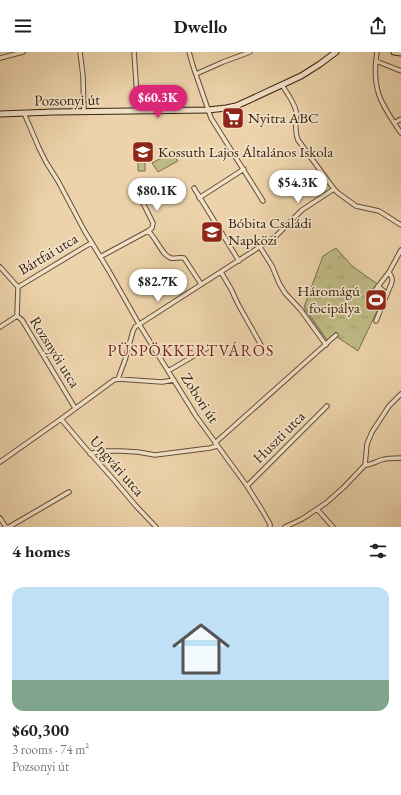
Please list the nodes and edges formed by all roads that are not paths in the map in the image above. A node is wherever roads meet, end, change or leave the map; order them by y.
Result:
1 (23, 52) edge
2 (80, 52) edge
3 (134, 52) edge
4 (190, 52) edge
5 (250, 52) edge
6 (336, 52) edge
7 (341, 52) edge
8 (377, 52) edge
9 (394, 52) edge
10 (401, 53) edge
11 (0, 58) edge
12 (376, 61) junction
13 (401, 71) edge
14 (196, 74) junction
15 (282, 85) junction
16 (138, 110) junction
17 (208, 110) junction
18 (84, 111) junction
19 (24, 113) junction
20 (0, 114) edge
21 (401, 119) edge
22 (394, 123) junction
23 (401, 134) edge
24 (244, 169) junction
25 (194, 188) dead end
26 (334, 188) junction
27 (136, 189) dead end
28 (199, 198) junction
29 (263, 200) dead end
30 (401, 225) edge
31 (148, 231) junction
32 (91, 243) junction
33 (260, 247) junction
34 (401, 250) edge
35 (100, 257) junction
36 (239, 261) junction
37 (0, 267) edge
38 (221, 272) junction
39 (389, 272) junction
40 (201, 284) junction
41 (18, 286) junction
42 (378, 286) junction
43 (373, 292) dead end
44 (387, 294) junction
45 (17, 316) junction
46 (376, 321) dead end
47 (139, 324) junction
48 (0, 327) edge
49 (336, 335) dead end
50 (261, 345) dead end
51 (326, 345) junction
52 (209, 347) dead end
53 (168, 371) junction
54 (118, 379) junction
55 (174, 380) junction
56 (401, 394) edge
57 (327, 406) dead end
58 (76, 408) junction
59 (61, 419) junction
60 (216, 445) junction
61 (90, 454) junction
62 (401, 458) edge
63 (0, 462) edge
64 (365, 465) junction
65 (247, 486) junction
66 (69, 492) dead end
67 (317, 509) junction
68 (0, 518) edge
69 (270, 525) edge
70 (6, 527) edge
71 (9, 527) edge
72 (156, 527) edge
73 (274, 527) edge
74 (285, 527) edge
75 (333, 527) edge

1 - 11 street
2 - 18 street
3 - 16 street
4 - 14 street
5 - 14 street
6 - 7 street
6 - 15 street, Pozsonyi út
8 - 12 street
9 - 10 street
12 - 13 street
12 - 22 street
14 - 17 street
15 - 17 street, Pozsonyi út
15 - 26 street
16 - 17 street, Pozsonyi út
16 - 18 street, Pozsonyi út
17 - 24 street
18 - 19 street, Pozsonyi út
19 - 20 street, Pozsonyi út
19 - 32 street, Zobori út
21 - 22 street
22 - 23 street
24 - 28 street
24 - 29 street
25 - 28 street
26 - 30 street
26 - 33 street
27 - 31 street
28 - 36 street
31 - 35 street
31 - 40 street
32 - 35 street, Zobori út
32 - 41 street, Bártfai utca
33 - 36 street
33 - 51 street
34 - 39 street
35 - 47 street, Zobori út
36 - 38 street
37 - 41 street
38 - 40 street
38 - 50 street
39 - 42 street
39 - 44 street
40 - 47 street
41 - 45 street, Rozsnyói utca
42 - 43 street
42 - 44 street
44 - 46 street
45 - 48 street
45 - 58 street, Rozsnyói utca
47 - 53 street, Zobori út
47 - 54 street
49 - 51 street
51 - 60 street
52 - 53 street
53 - 55 street, Zobori út
54 - 55 street
54 - 58 street
55 - 60 street, Zobori út
56 - 64 street
57 - 65 street, Huszti utca
58 - 59 street
59 - 61 street, Ungvári utca
59 - 63 street
60 - 61 street
60 - 65 street, Zobori út
61 - 72 street, Ungvári utca
62 - 64 street
64 - 67 street
65 - 69 street, Zobori út
66 - 71 street
67 - 74 street
67 - 75 street
68 - 70 street
69 - 73 street, Zobori út

